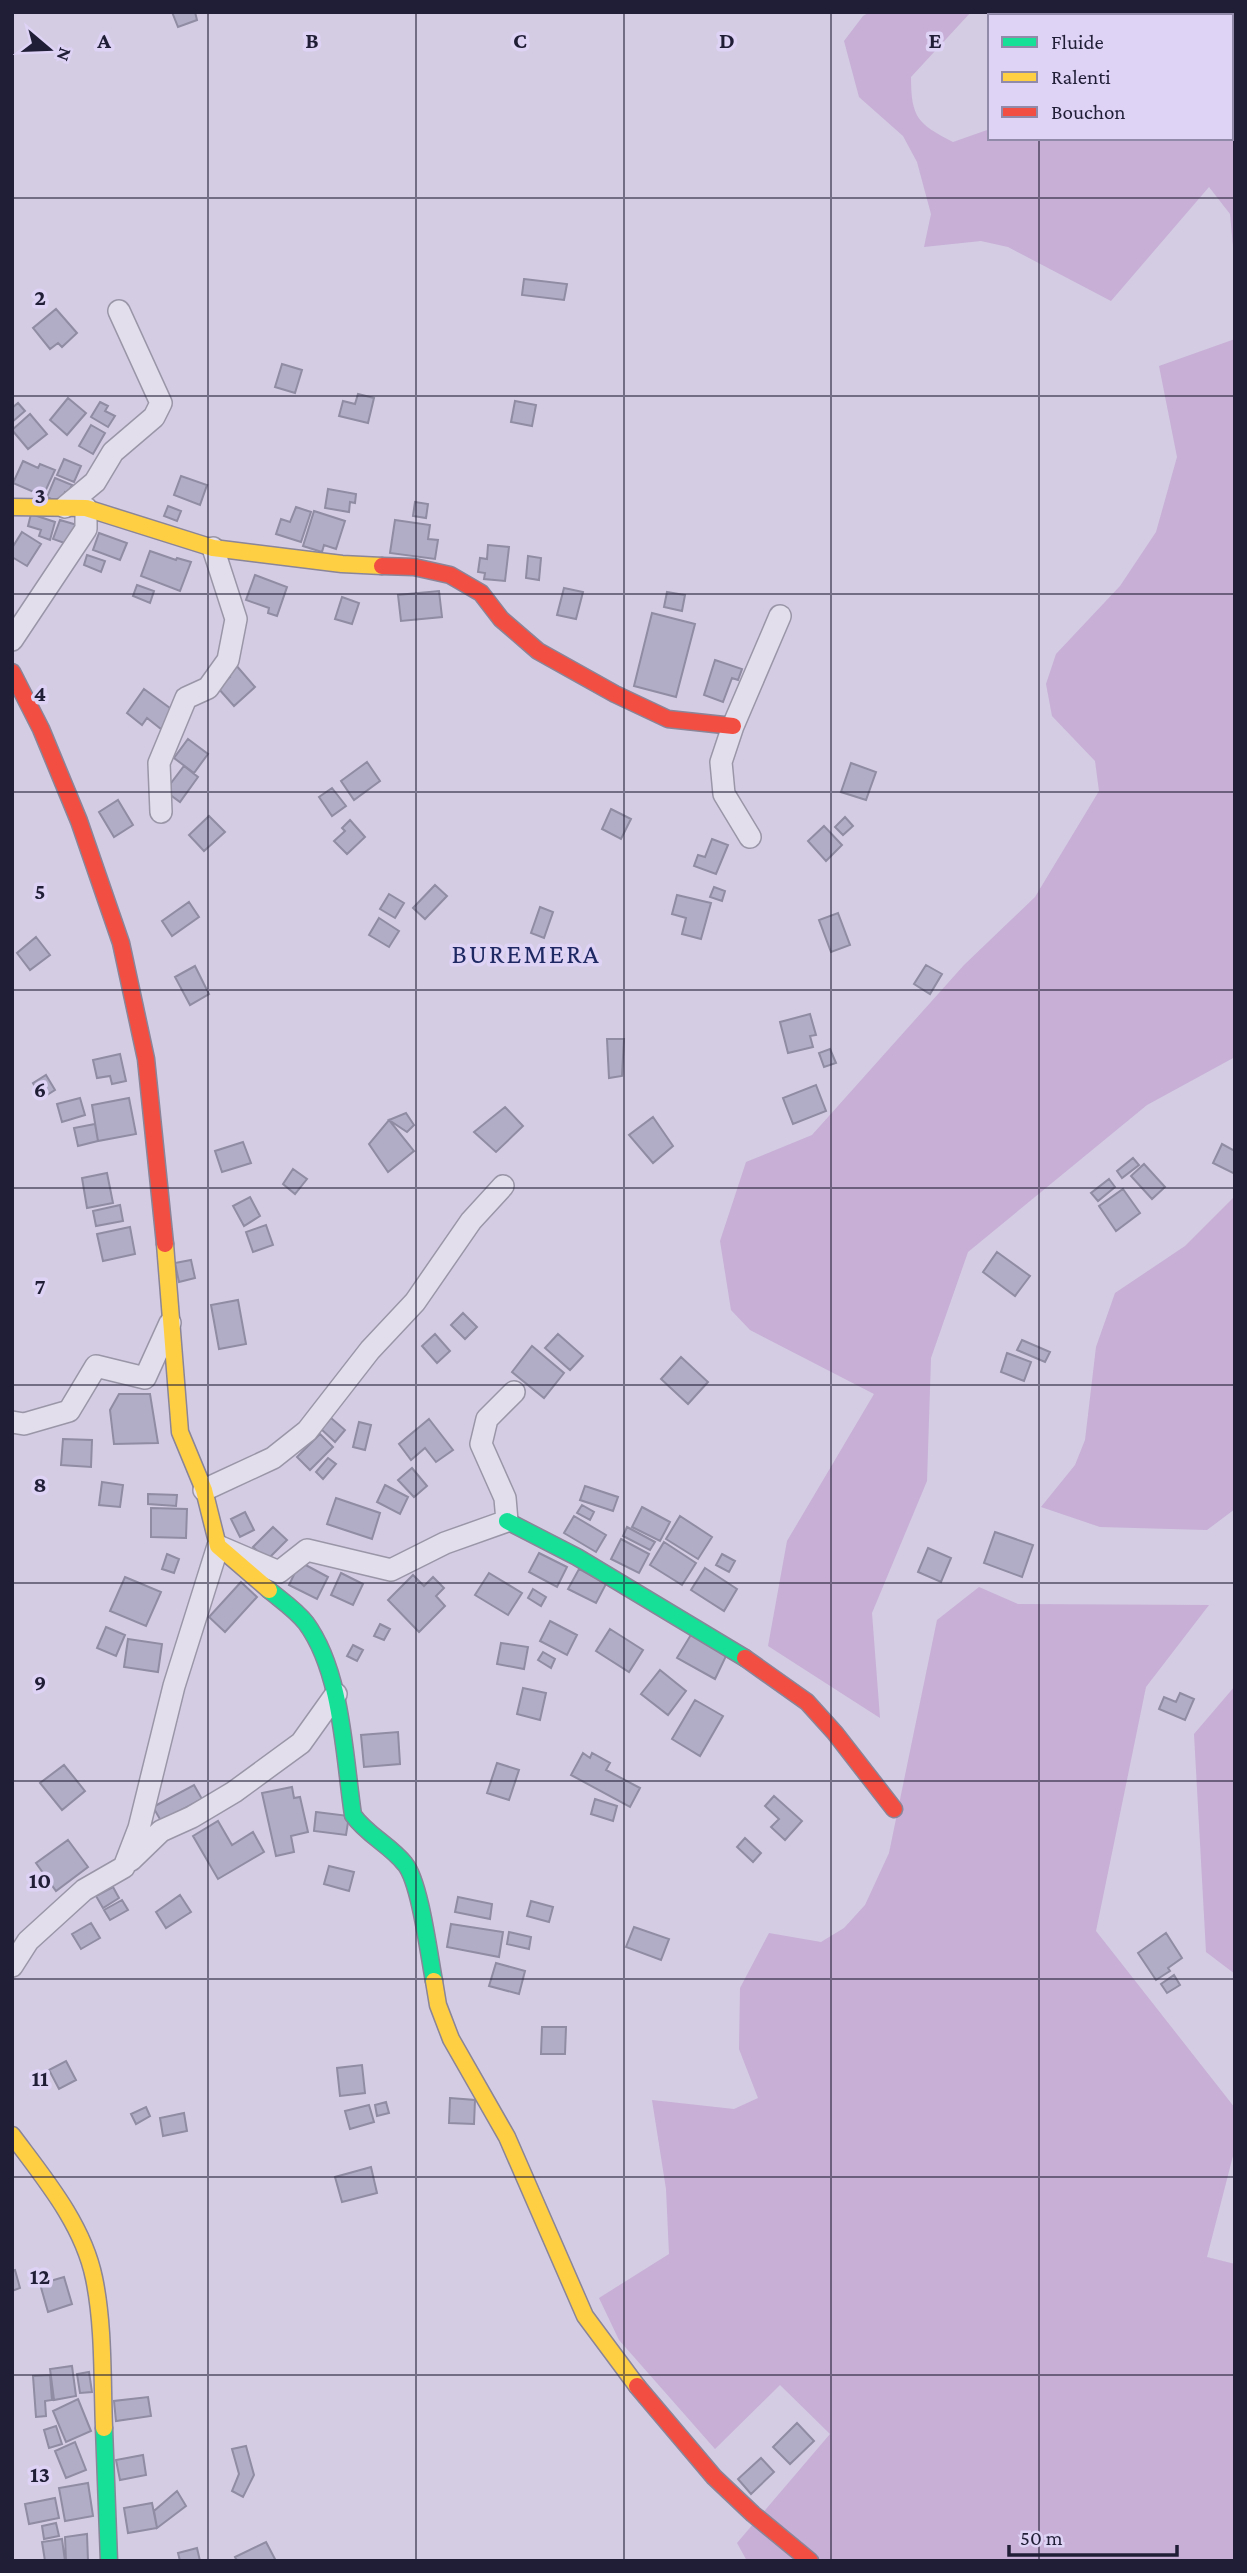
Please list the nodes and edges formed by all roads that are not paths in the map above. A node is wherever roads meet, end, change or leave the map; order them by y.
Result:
1 (119, 311) dead end
2 (12, 507) edge
3 (75, 508) junction
4 (213, 548) junction
5 (780, 616) dead end
6 (12, 640) edge
7 (12, 672) edge
8 (733, 726) junction
9 (161, 812) dead end
10 (750, 837) dead end
11 (503, 1186) dead end
12 (170, 1321) junction
13 (514, 1392) dead end
14 (12, 1422) edge
15 (204, 1490) junction
16 (508, 1521) junction
17 (218, 1546) junction
18 (336, 1695) junction
19 (894, 1810) dead end
20 (124, 1867) junction
21 (12, 1966) edge
22 (12, 2135) edge
23 (108, 2561) edge
24 (810, 2561) edge

1 - 3 street
2 - 3 street
3 - 4 street
3 - 6 street
4 - 8 street
4 - 9 street
5 - 8 street
7 - 12 street
8 - 10 street
11 - 15 street
12 - 14 street
12 - 15 street
13 - 16 street
15 - 17 street
16 - 17 street
16 - 19 street
17 - 18 street
17 - 20 street
18 - 20 street
18 - 24 street
20 - 21 street
22 - 23 street

